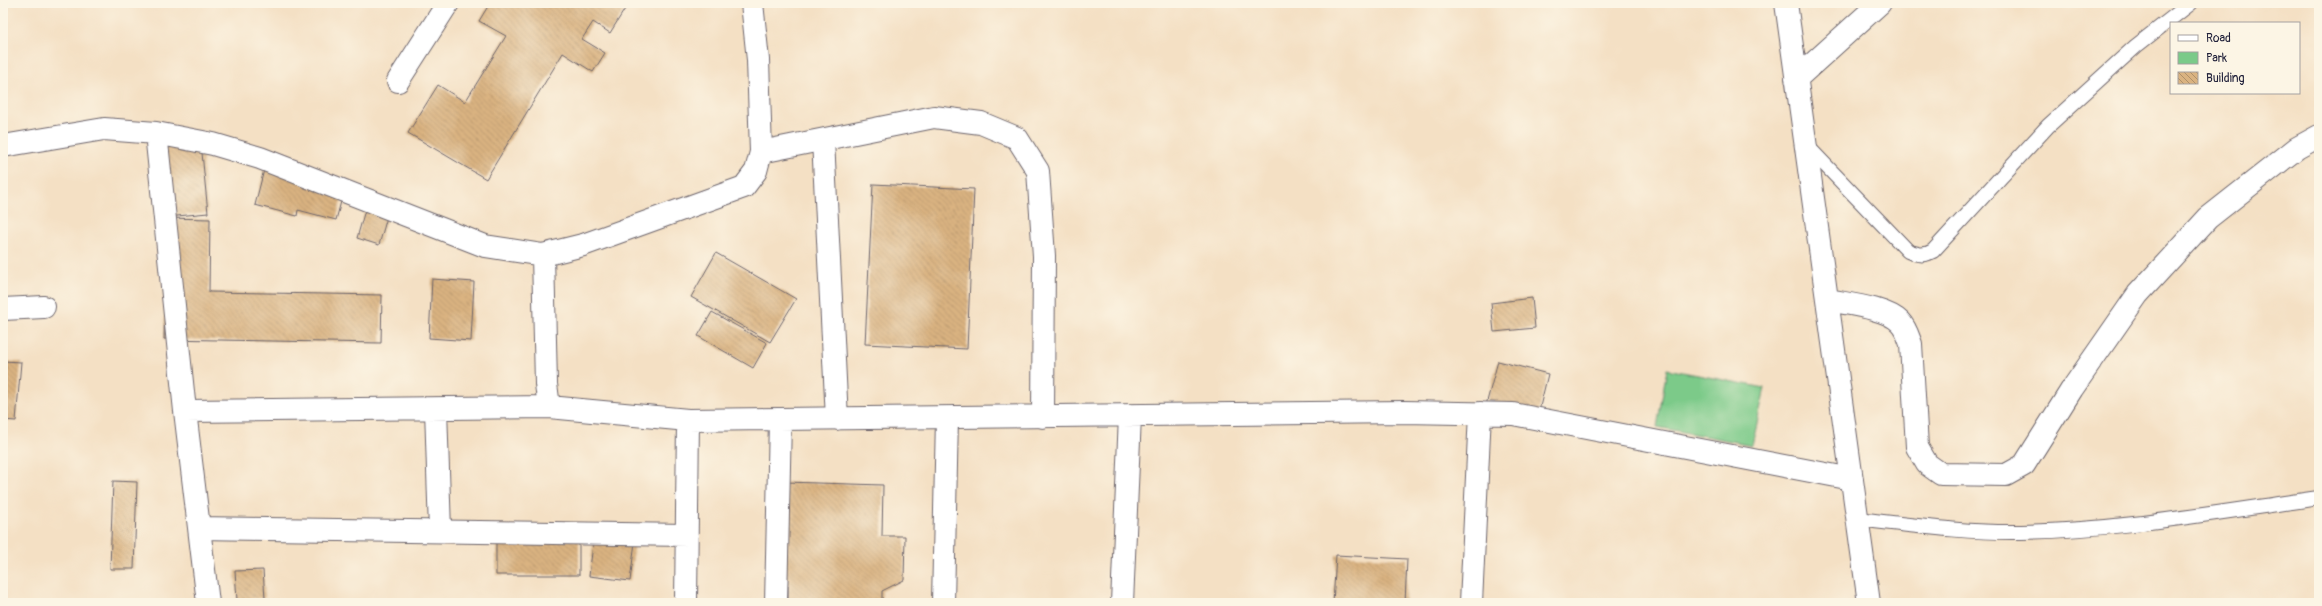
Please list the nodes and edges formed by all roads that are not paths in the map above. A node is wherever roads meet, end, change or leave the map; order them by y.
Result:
1 (448, 3) edge
2 (752, 3) edge
3 (1786, 3) edge
4 (1880, 3) edge
5 (2191, 3) edge
6 (1796, 79) junction
7 (398, 81) dead end
8 (156, 133) junction
9 (2319, 136) edge
10 (823, 140) junction
11 (3, 146) edge
12 (1808, 147) junction
13 (761, 152) junction
14 (544, 255) junction
15 (1828, 300) junction
16 (44, 308) dead end
17 (3, 309) edge
18 (549, 407) junction
19 (436, 409) junction
20 (184, 411) junction
21 (1480, 413) junction
22 (1130, 416) junction
23 (1043, 417) junction
24 (947, 418) junction
25 (837, 419) junction
26 (688, 420) junction
27 (780, 420) junction
28 (1852, 478) junction
29 (2319, 498) edge
30 (1857, 519) junction
31 (199, 528) junction
32 (440, 531) junction
33 (687, 535) junction
34 (208, 603) edge
35 (686, 603) edge
36 (776, 603) edge
37 (943, 603) edge
38 (1122, 603) edge
39 (1471, 603) edge
40 (1869, 603) edge

1 - 7 street
2 - 13 street
3 - 6 street
4 - 6 street
5 - 12 lane
6 - 12 street
8 - 11 street
8 - 14 street
8 - 20 street
9 - 15 street
10 - 13 street
10 - 23 street
10 - 25 street
12 - 15 street
13 - 14 street
14 - 18 street
15 - 28 street
16 - 17 street
18 - 19 street
18 - 26 street
19 - 20 street
19 - 32 street
20 - 31 street
21 - 22 street
21 - 28 street
21 - 39 street
22 - 23 street
22 - 38 street
23 - 24 street
24 - 25 street
24 - 37 street
25 - 27 street
26 - 27 street
26 - 33 street
27 - 36 street
28 - 30 street
29 - 30 lane
30 - 40 street
31 - 32 street
31 - 34 street
32 - 33 street
33 - 35 street

